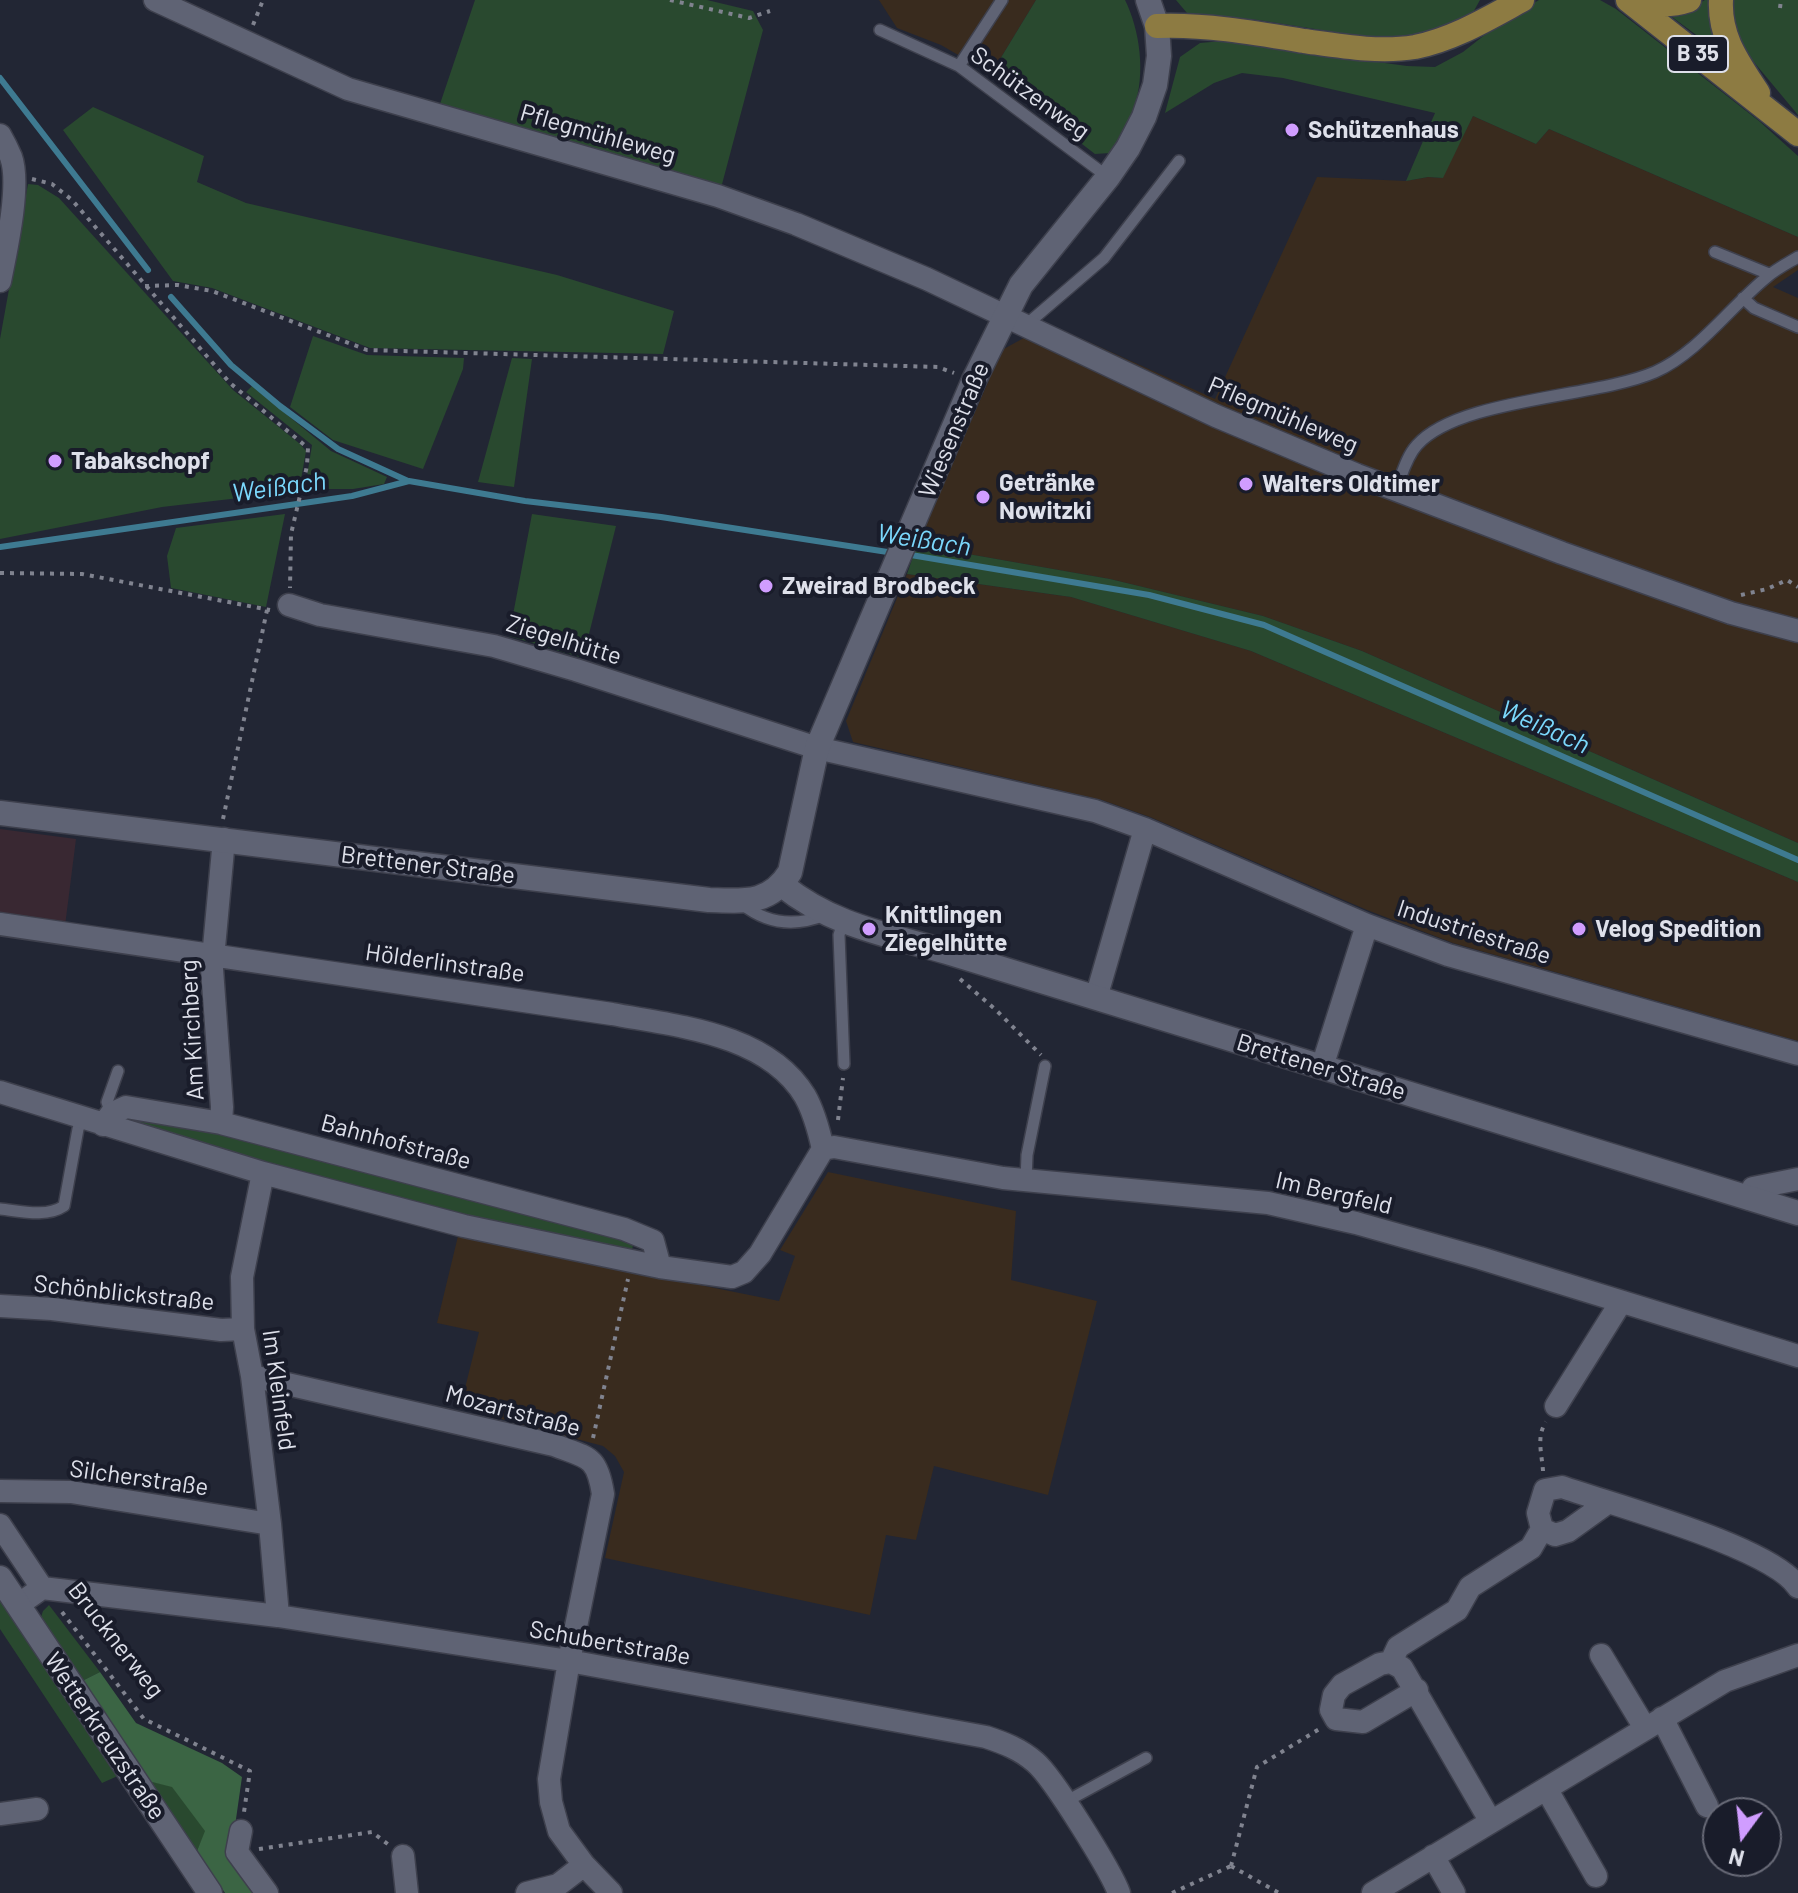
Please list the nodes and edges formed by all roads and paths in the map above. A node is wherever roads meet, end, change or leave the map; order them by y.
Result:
1 (155, 0) edge
2 (670, 0) edge
3 (1002, 0) edge
4 (1148, 0) edge
5 (1496, 0) edge
6 (1522, 0) edge
7 (1628, 0) edge
8 (1639, 0) edge
9 (1689, 0) edge
10 (1721, 0) edge
11 (1781, 0) edge
12 (1780, 8) dead end
13 (770, 11) dead end
14 (1482, 21) junction
15 (1157, 26) junction
16 (880, 30) dead end
17 (959, 66) junction
18 (1767, 108) junction
19 (1798, 134) edge
20 (0, 135) edge
21 (1179, 161) dead end
22 (1108, 177) junction
23 (14, 179) junction
24 (1715, 252) dead end
25 (1798, 257) edge
26 (1769, 274) junction
27 (0, 281) edge
28 (145, 286) junction
29 (1743, 298) junction
30 (1015, 320) junction
31 (1798, 327) edge
32 (974, 380) junction
33 (1396, 489) junction
34 (0, 573) edge
35 (1798, 587) edge
36 (278, 608) junction
37 (1731, 613) junction
38 (1798, 631) edge
39 (817, 748) junction
40 (0, 813) edge
41 (1145, 829) junction
42 (222, 839) junction
43 (782, 885) junction
44 (739, 901) junction
45 (834, 919) junction
46 (0, 924) edge
47 (1367, 925) junction
48 (947, 952) junction
49 (212, 956) junction
50 (1096, 998) junction
51 (1798, 1054) edge
52 (844, 1064) dead end
53 (1045, 1066) joint
54 (1322, 1067) junction
55 (118, 1071) dead end
56 (0, 1092) edge
57 (99, 1119) junction
58 (221, 1123) junction
59 (823, 1149) junction
60 (263, 1173) junction
61 (1798, 1179) edge
62 (1026, 1181) junction
63 (1750, 1199) junction
64 (0, 1209) edge
65 (1798, 1213) edge
66 (632, 1261) junction
67 (660, 1267) junction
68 (1621, 1302) junction
69 (0, 1306) edge
70 (243, 1329) junction
71 (1798, 1356) edge
72 (252, 1376) junction
73 (1556, 1406) dead end
74 (1541, 1429) dead end
75 (589, 1458) junction
76 (1545, 1490) junction
77 (0, 1491) edge
78 (1607, 1503) junction
79 (270, 1524) junction
80 (0, 1525) edge
81 (1542, 1529) junction
82 (0, 1578) edge
83 (1798, 1587) edge
84 (42, 1588) junction
85 (18, 1605) junction
86 (278, 1616) junction
87 (1601, 1655) dead end
88 (1798, 1655) edge
89 (569, 1661) junction
90 (1391, 1662) junction
91 (1417, 1690) junction
92 (1336, 1719) junction
93 (1654, 1723) junction
94 (1146, 1758) dead end
95 (1547, 1790) junction
96 (1702, 1798) edge
97 (1065, 1802) junction
98 (37, 1809) dead end
99 (0, 1814) edge
100 (1491, 1822) junction
101 (239, 1841) junction
102 (403, 1856) joint
103 (1433, 1856) junction
104 (584, 1865) junction
105 (1231, 1866) junction
106 (1596, 1876) dead end
107 (210, 1893) edge
108 (267, 1893) edge
109 (407, 1893) edge
110 (527, 1893) edge
111 (611, 1893) edge
112 (1119, 1893) edge
113 (1172, 1893) edge
114 (1279, 1893) edge
115 (1373, 1893) edge
116 (1454, 1893) edge

1 - 30 street, Pflegmühleweg
2 - 13 path
3 - 17 lane
4 - 15 street, Wiesenstraße
5 - 14 main road
6 - 14 main road
7 - 18 main road, B 35
8 - 9 main road
10 - 18 main road
11 - 12 path
14 - 15 main road
15 - 22 street, Wiesenstraße
16 - 17 lane, Schützenweg
17 - 22 lane, Schützenweg
18 - 19 main road, B 35
20 - 23 street
21 - 30 lane
22 - 30 street, Wiesenstraße
23 - 27 street
23 - 28 path
24 - 26 lane
25 - 26 lane
26 - 29 lane
28 - 32 path
28 - 36 path
29 - 31 lane
29 - 33 lane
30 - 32 street, Wiesenstraße
30 - 33 street, Pflegmühleweg
32 - 39 street, Wiesenstraße
33 - 37 street, Pflegmühleweg
34 - 36 path
35 - 37 path
36 - 39 street, Ziegelhütte
36 - 42 path
37 - 38 street, Pflegmühleweg
39 - 41 street, Industriestraße
39 - 43 street, Wiesenstraße
40 - 42 street, Brettener Straße
41 - 47 street, Industriestraße
41 - 50 street
42 - 44 street, Brettener Straße
42 - 49 street, Am Kirchberg
43 - 44 street, Brettener Straße
43 - 45 street, Brettener Straße
44 - 45 lane
45 - 48 street, Brettener Straße
45 - 52 lane
46 - 49 street, Hölderlinstraße
47 - 51 street, Industriestraße
47 - 54 street
48 - 50 street, Brettener Straße
48 - 53 path
49 - 58 street, Am Kirchberg
49 - 59 street, Hölderlinstraße
50 - 54 street, Brettener Straße
53 - 62 lane
54 - 63 street, Brettener Straße
55 - 57 lane
56 - 57 street, Bahnhofstraße
57 - 58 street, Bahnhofstraße
57 - 60 street, Bahnhofstraße
57 - 64 lane
58 - 67 street, Bahnhofstraße
59 - 62 street, Im Bergfeld
59 - 67 street, Bahnhofstraße
60 - 66 street, Bahnhofstraße
60 - 70 street, Im Kleinfeld
61 - 63 street
62 - 68 street, Im Bergfeld
63 - 65 street, Brettener Straße
66 - 67 street, Bahnhofstraße
66 - 75 path
68 - 71 street, Im Bergfeld
68 - 73 street
69 - 70 street, Schönblickstraße
70 - 72 street, Im Kleinfeld
72 - 75 street, Mozartstraße
72 - 79 street, Im Kleinfeld
74 - 76 path
75 - 89 street, Mozartstraße
76 - 78 street
76 - 81 street
77 - 79 street, Silcherstraße
78 - 81 street
78 - 83 street
79 - 86 street, Im Kleinfeld
80 - 84 street
81 - 90 street
82 - 85 street, Wetterkreuzstraße
84 - 85 street
84 - 86 street, Schubertstraße
84 - 101 path, Brucknerweg
85 - 107 street, Wetterkreuzstraße
86 - 89 street, Schubertstraße
87 - 93 street
88 - 93 street
89 - 97 street, Schubertstraße
89 - 104 street, Mozartstraße
90 - 91 street
90 - 92 street
91 - 92 street
91 - 100 street
92 - 105 path
93 - 95 street
93 - 96 street
94 - 97 lane
95 - 100 street
95 - 106 street
97 - 112 street, Schubertstraße
98 - 99 street
100 - 103 street
101 - 102 path
101 - 108 street
102 - 109 street
103 - 115 street
103 - 116 street
104 - 110 street
104 - 111 street, Mozartstraße
105 - 113 path
105 - 114 path

